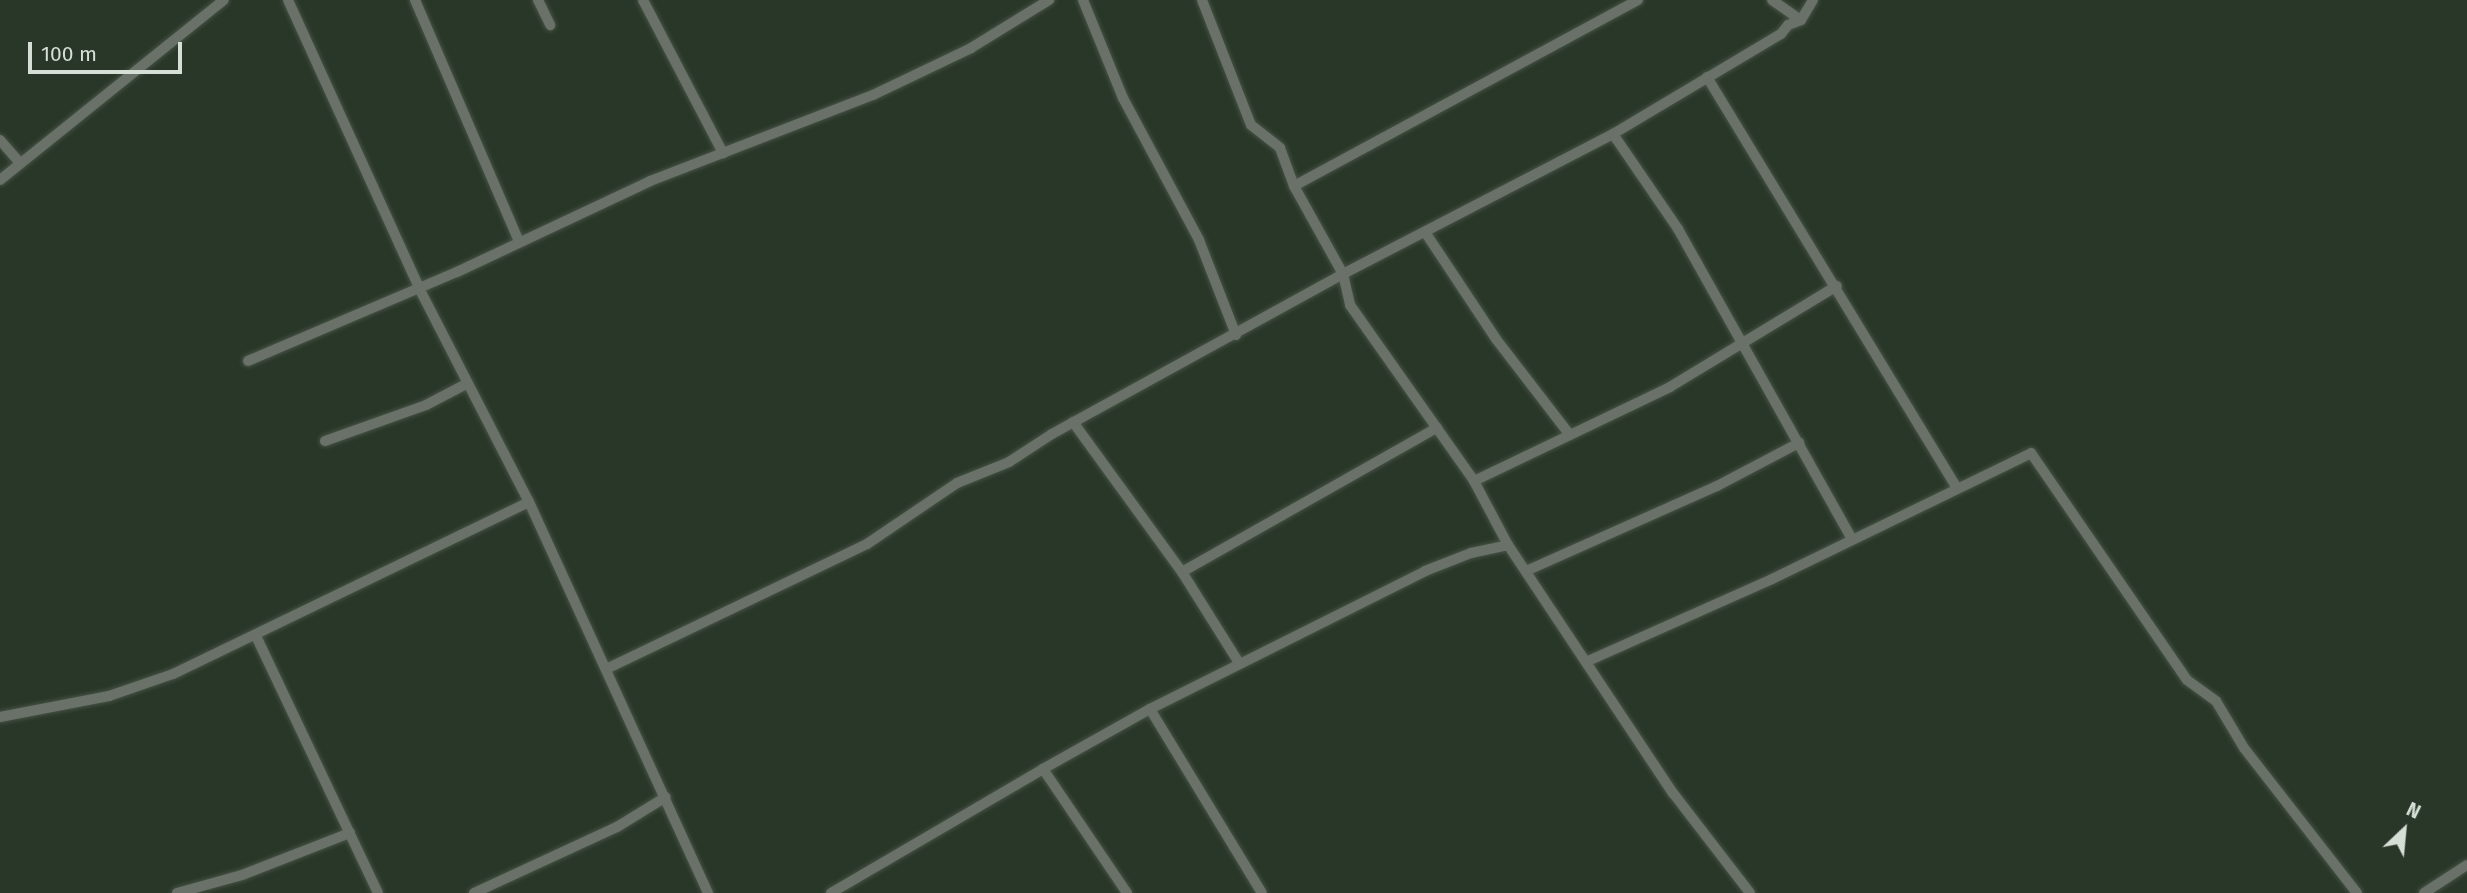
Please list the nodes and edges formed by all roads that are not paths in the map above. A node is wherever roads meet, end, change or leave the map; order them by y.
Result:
1 (224, 0) edge
2 (288, 0) edge
3 (415, 0) edge
4 (538, 0) edge
5 (643, 0) edge
6 (1049, 0) edge
7 (1083, 0) edge
8 (1202, 0) edge
9 (1638, 0) edge
10 (1772, 0) edge
11 (1813, 0) edge
12 (1801, 20) junction
13 (550, 25) dead end
14 (1707, 77) junction
15 (1613, 134) junction
16 (0, 140) edge
17 (723, 153) junction
18 (20, 163) junction
19 (0, 180) edge
20 (1294, 186) junction
21 (1425, 232) junction
22 (519, 241) junction
23 (1343, 274) junction
24 (1837, 286) junction
25 (419, 288) junction
26 (1236, 335) junction
27 (1739, 343) junction
28 (248, 360) dead end
29 (468, 383) junction
30 (1073, 422) junction
31 (1437, 428) junction
32 (1570, 435) junction
33 (325, 442) dead end
34 (1799, 443) junction
35 (1474, 481) junction
36 (1956, 487) junction
37 (528, 502) junction
38 (1852, 539) junction
39 (1508, 545) junction
40 (1526, 571) junction
41 (1182, 572) junction
42 (256, 636) junction
43 (1588, 661) junction
44 (1239, 663) junction
45 (606, 669) junction
46 (1150, 709) junction
47 (0, 717) edge
48 (1043, 769) junction
49 (666, 796) junction
50 (350, 833) junction
51 (2467, 865) edge
52 (177, 893) edge
53 (379, 893) edge
54 (474, 893) edge
55 (708, 893) edge
56 (831, 893) edge
57 (1127, 893) edge
58 (1262, 893) edge
59 (1750, 893) edge
60 (2357, 893) edge
61 (2424, 893) edge

1 - 18 street
2 - 25 street
3 - 22 street
4 - 13 street
5 - 17 street
6 - 17 street
7 - 26 street
8 - 20 street
9 - 20 street
10 - 12 street
11 - 12 street
12 - 14 street
14 - 15 street
14 - 24 street
15 - 21 street
15 - 27 street
16 - 18 street
17 - 22 street
18 - 19 street
20 - 23 street
21 - 23 street
21 - 32 street
22 - 25 street
23 - 26 street
23 - 31 street
24 - 27 street
24 - 36 street
25 - 28 street
25 - 29 street
26 - 30 street
27 - 32 street
27 - 34 street
29 - 33 street
29 - 37 street
30 - 41 street
30 - 45 street
31 - 35 street
31 - 41 street
32 - 35 street
34 - 38 street
34 - 40 street
35 - 39 street
36 - 38 street
36 - 60 street
37 - 42 street
37 - 45 street
38 - 43 street
39 - 40 street
39 - 44 street
40 - 43 street
41 - 44 street
42 - 47 street
42 - 50 street
43 - 59 street
44 - 46 street
45 - 49 street
46 - 48 street
46 - 58 street
48 - 56 street
48 - 57 street
49 - 54 street
49 - 55 street
50 - 52 street
50 - 53 street
51 - 61 street

